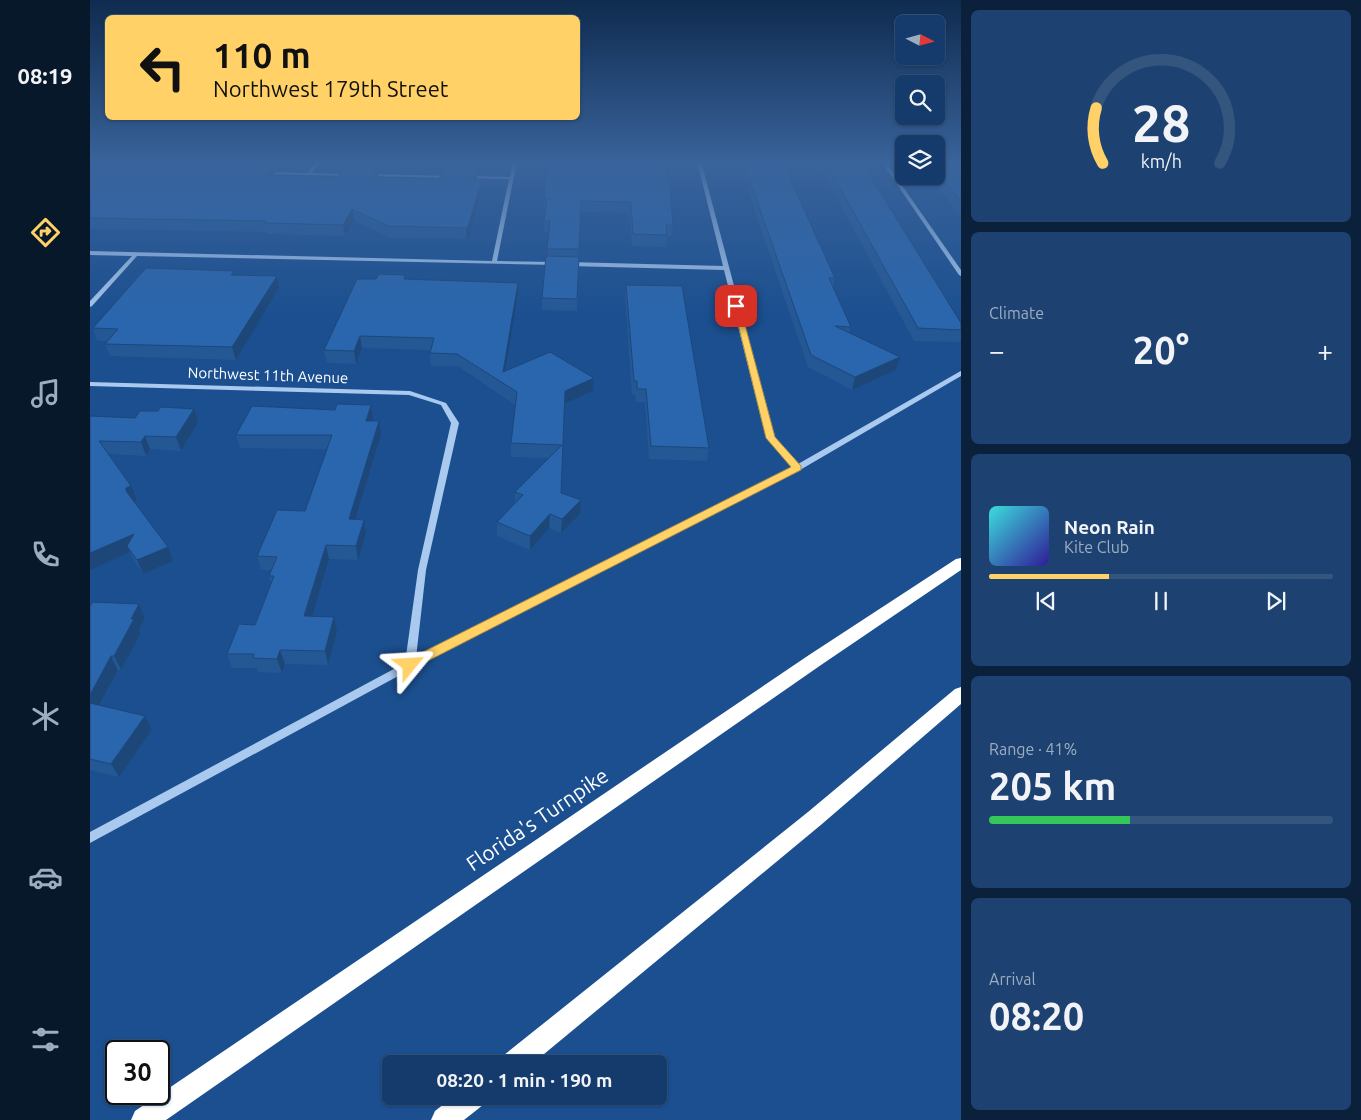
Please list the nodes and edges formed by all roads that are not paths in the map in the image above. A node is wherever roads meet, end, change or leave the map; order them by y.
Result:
1 (505, 213) edge
2 (712, 213) edge
3 (919, 213) edge
4 (90, 253) edge
5 (136, 254) junction
6 (494, 263) junction
7 (726, 268) junction
8 (961, 274) edge
9 (90, 305) edge
10 (961, 373) edge
11 (90, 384) edge
12 (797, 468) junction
13 (961, 563) edge
14 (410, 665) junction
15 (961, 694) edge
16 (90, 838) edge
17 (525, 1055) edge
18 (463, 1105) edge
19 (144, 1120) edge
20 (444, 1120) edge

1 - 6 street
2 - 7 street
3 - 8 street
4 - 5 street
5 - 6 street
5 - 9 street
6 - 7 street
7 - 12 street
10 - 12 street
11 - 14 street, Northwest 11th Avenue
12 - 14 street
13 - 19 highway, Florida's Turnpike
14 - 16 street
15 - 17 highway
18 - 20 highway

